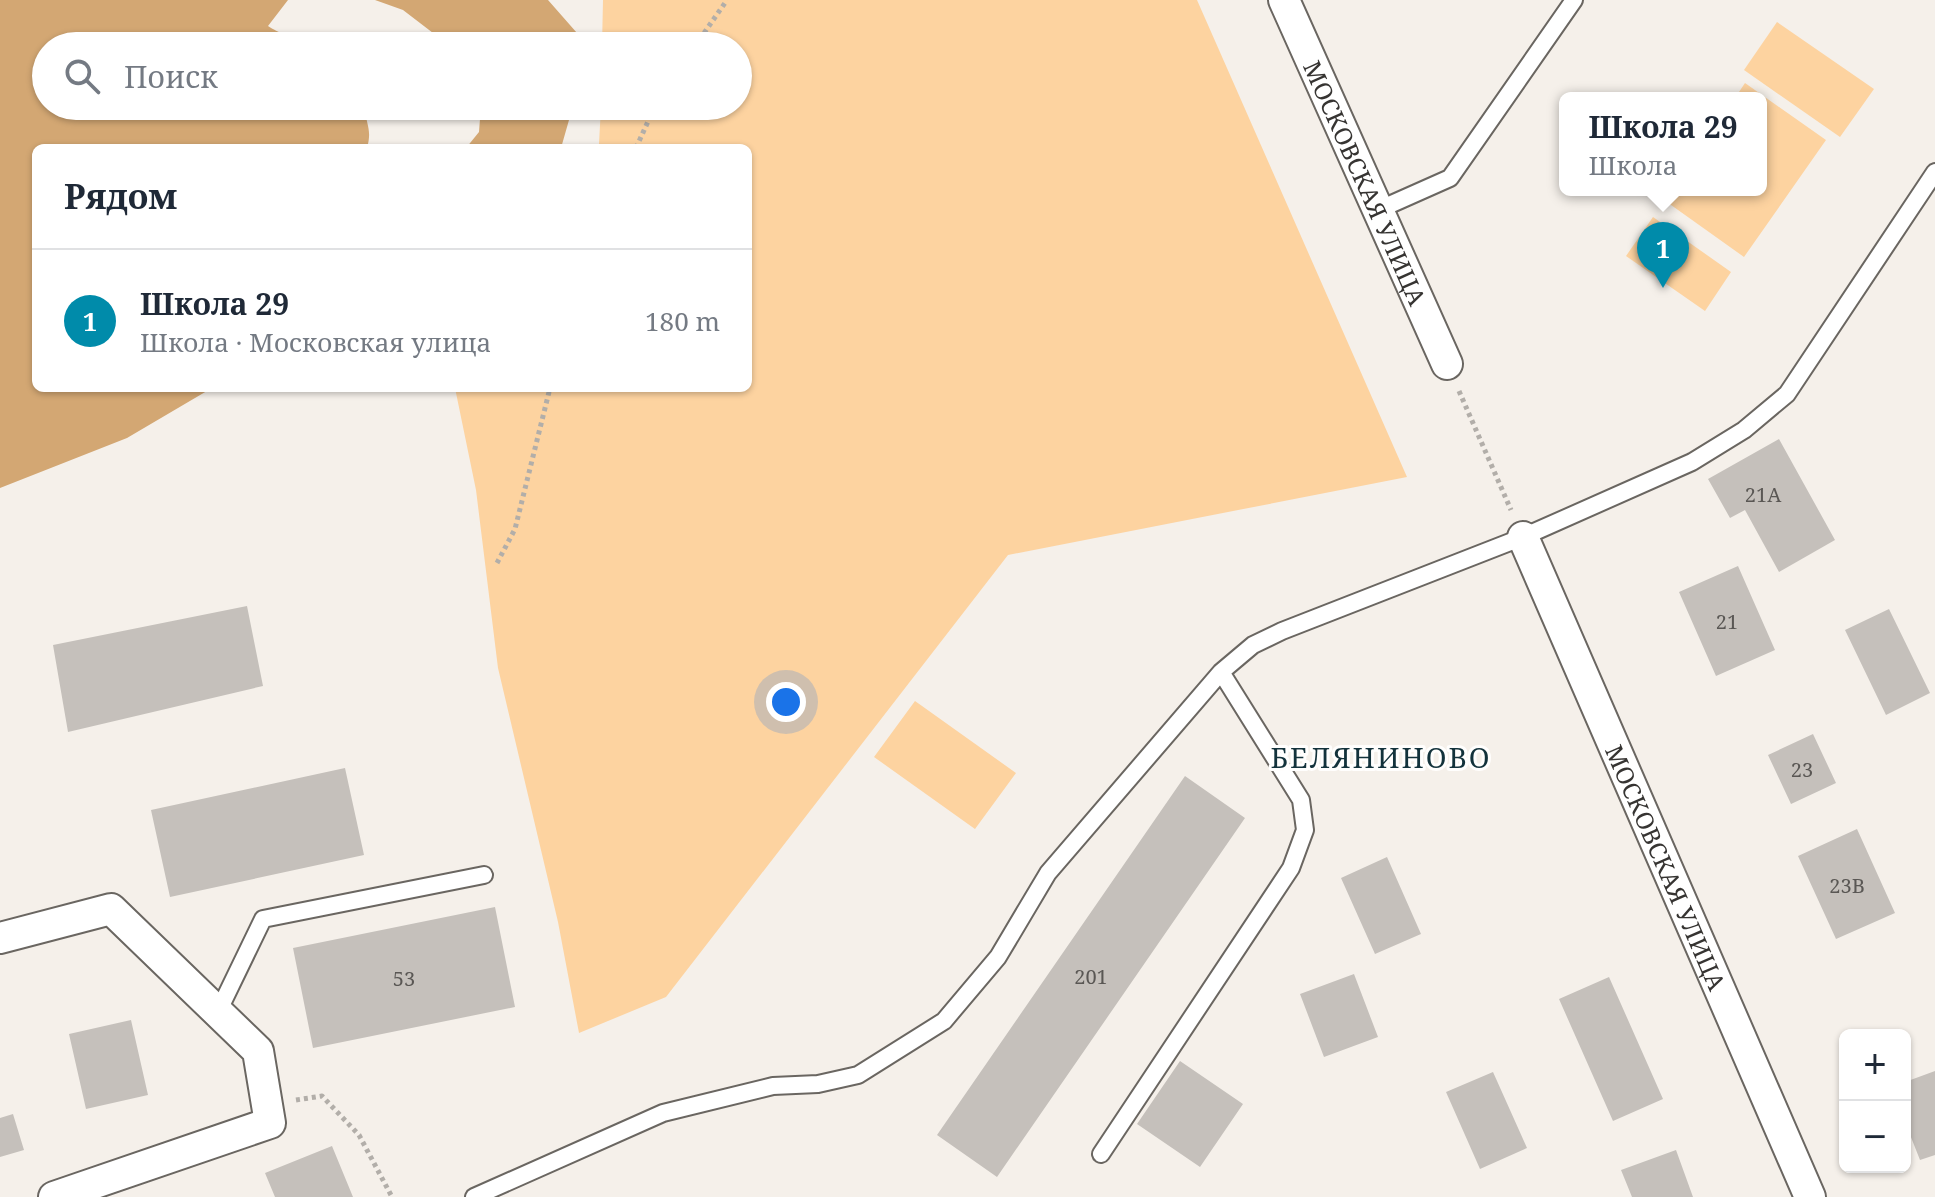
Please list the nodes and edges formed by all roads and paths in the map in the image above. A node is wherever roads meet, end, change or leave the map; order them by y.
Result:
1 (727, 0) edge
2 (1284, 0) edge
3 (1574, 0) edge
4 (705, 32) edge
5 (649, 120) edge
6 (638, 144) edge
7 (1935, 172) edge
8 (1378, 210) junction
9 (1447, 364) joint
10 (549, 392) edge
11 (1523, 537) junction
12 (497, 563) dead end
13 (1221, 672) junction
14 (484, 875) dead end
15 (0, 938) edge
16 (219, 1010) junction
17 (268, 1104) junction
18 (1101, 1154) dead end
19 (54, 1197) edge
20 (392, 1197) edge
21 (474, 1197) edge
22 (1810, 1197) edge

1 - 4 path
2 - 8 street, МОСКОВСКАЯ УЛИЦА
3 - 8 lane
5 - 6 path
7 - 11 lane
8 - 9 street, МОСКОВСКАЯ УЛИЦА
9 - 11 path
10 - 12 path
11 - 13 lane
11 - 22 street, МОСКОВСКАЯ УЛИЦА
13 - 18 lane
13 - 21 lane
14 - 16 lane
15 - 16 street
16 - 17 street
17 - 19 street
17 - 20 path

